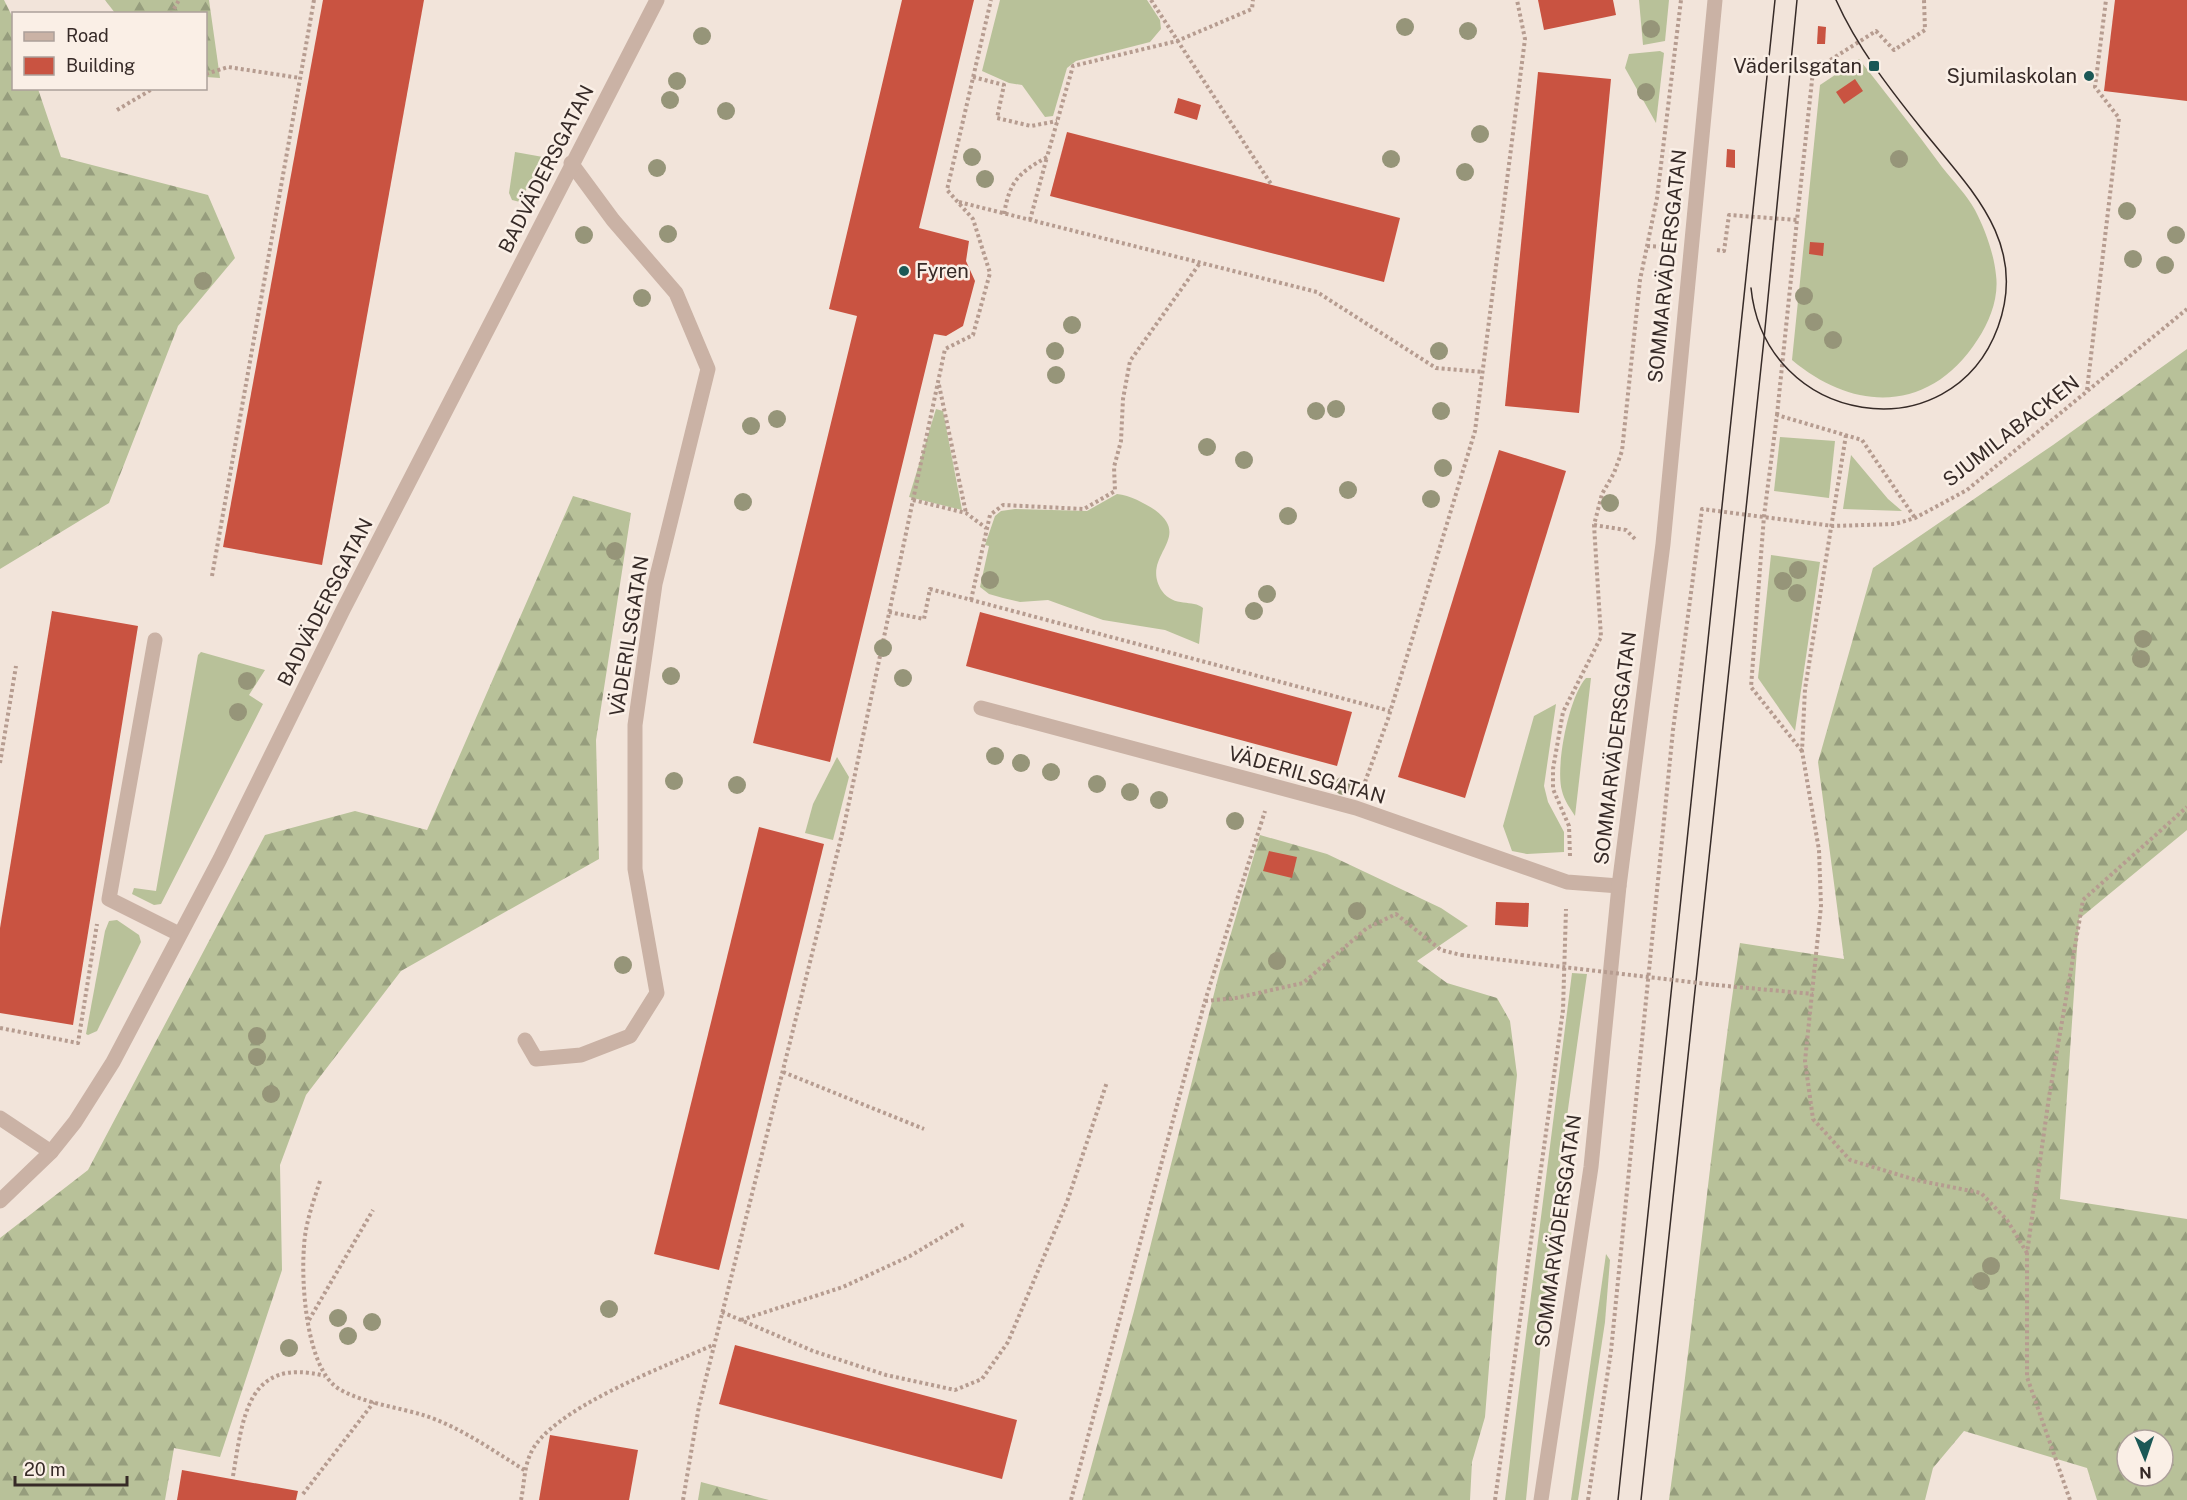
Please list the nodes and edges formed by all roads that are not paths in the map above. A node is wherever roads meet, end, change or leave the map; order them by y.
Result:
1 (657, 0) edge
2 (1715, 0) edge
3 (571, 163) junction
4 (155, 640) dead end
5 (981, 708) dead end
6 (1619, 886) junction
7 (179, 934) junction
8 (525, 1040) dead end
9 (0, 1118) edge
10 (51, 1152) junction
11 (0, 1201) edge
12 (1541, 1500) edge

1 - 3 street, BADVÄDERSGATAN
2 - 6 street, SOMMARVÄDERSGATAN
3 - 7 street, BADVÄDERSGATAN
3 - 8 street, VÄDERILSGATAN
4 - 7 street
5 - 6 street, VÄDERILSGATAN
6 - 12 street, SOMMARVÄDERSGATAN
7 - 10 street, BADVÄDERSGATAN
9 - 10 street
10 - 11 street, BADVÄDERSGATAN

